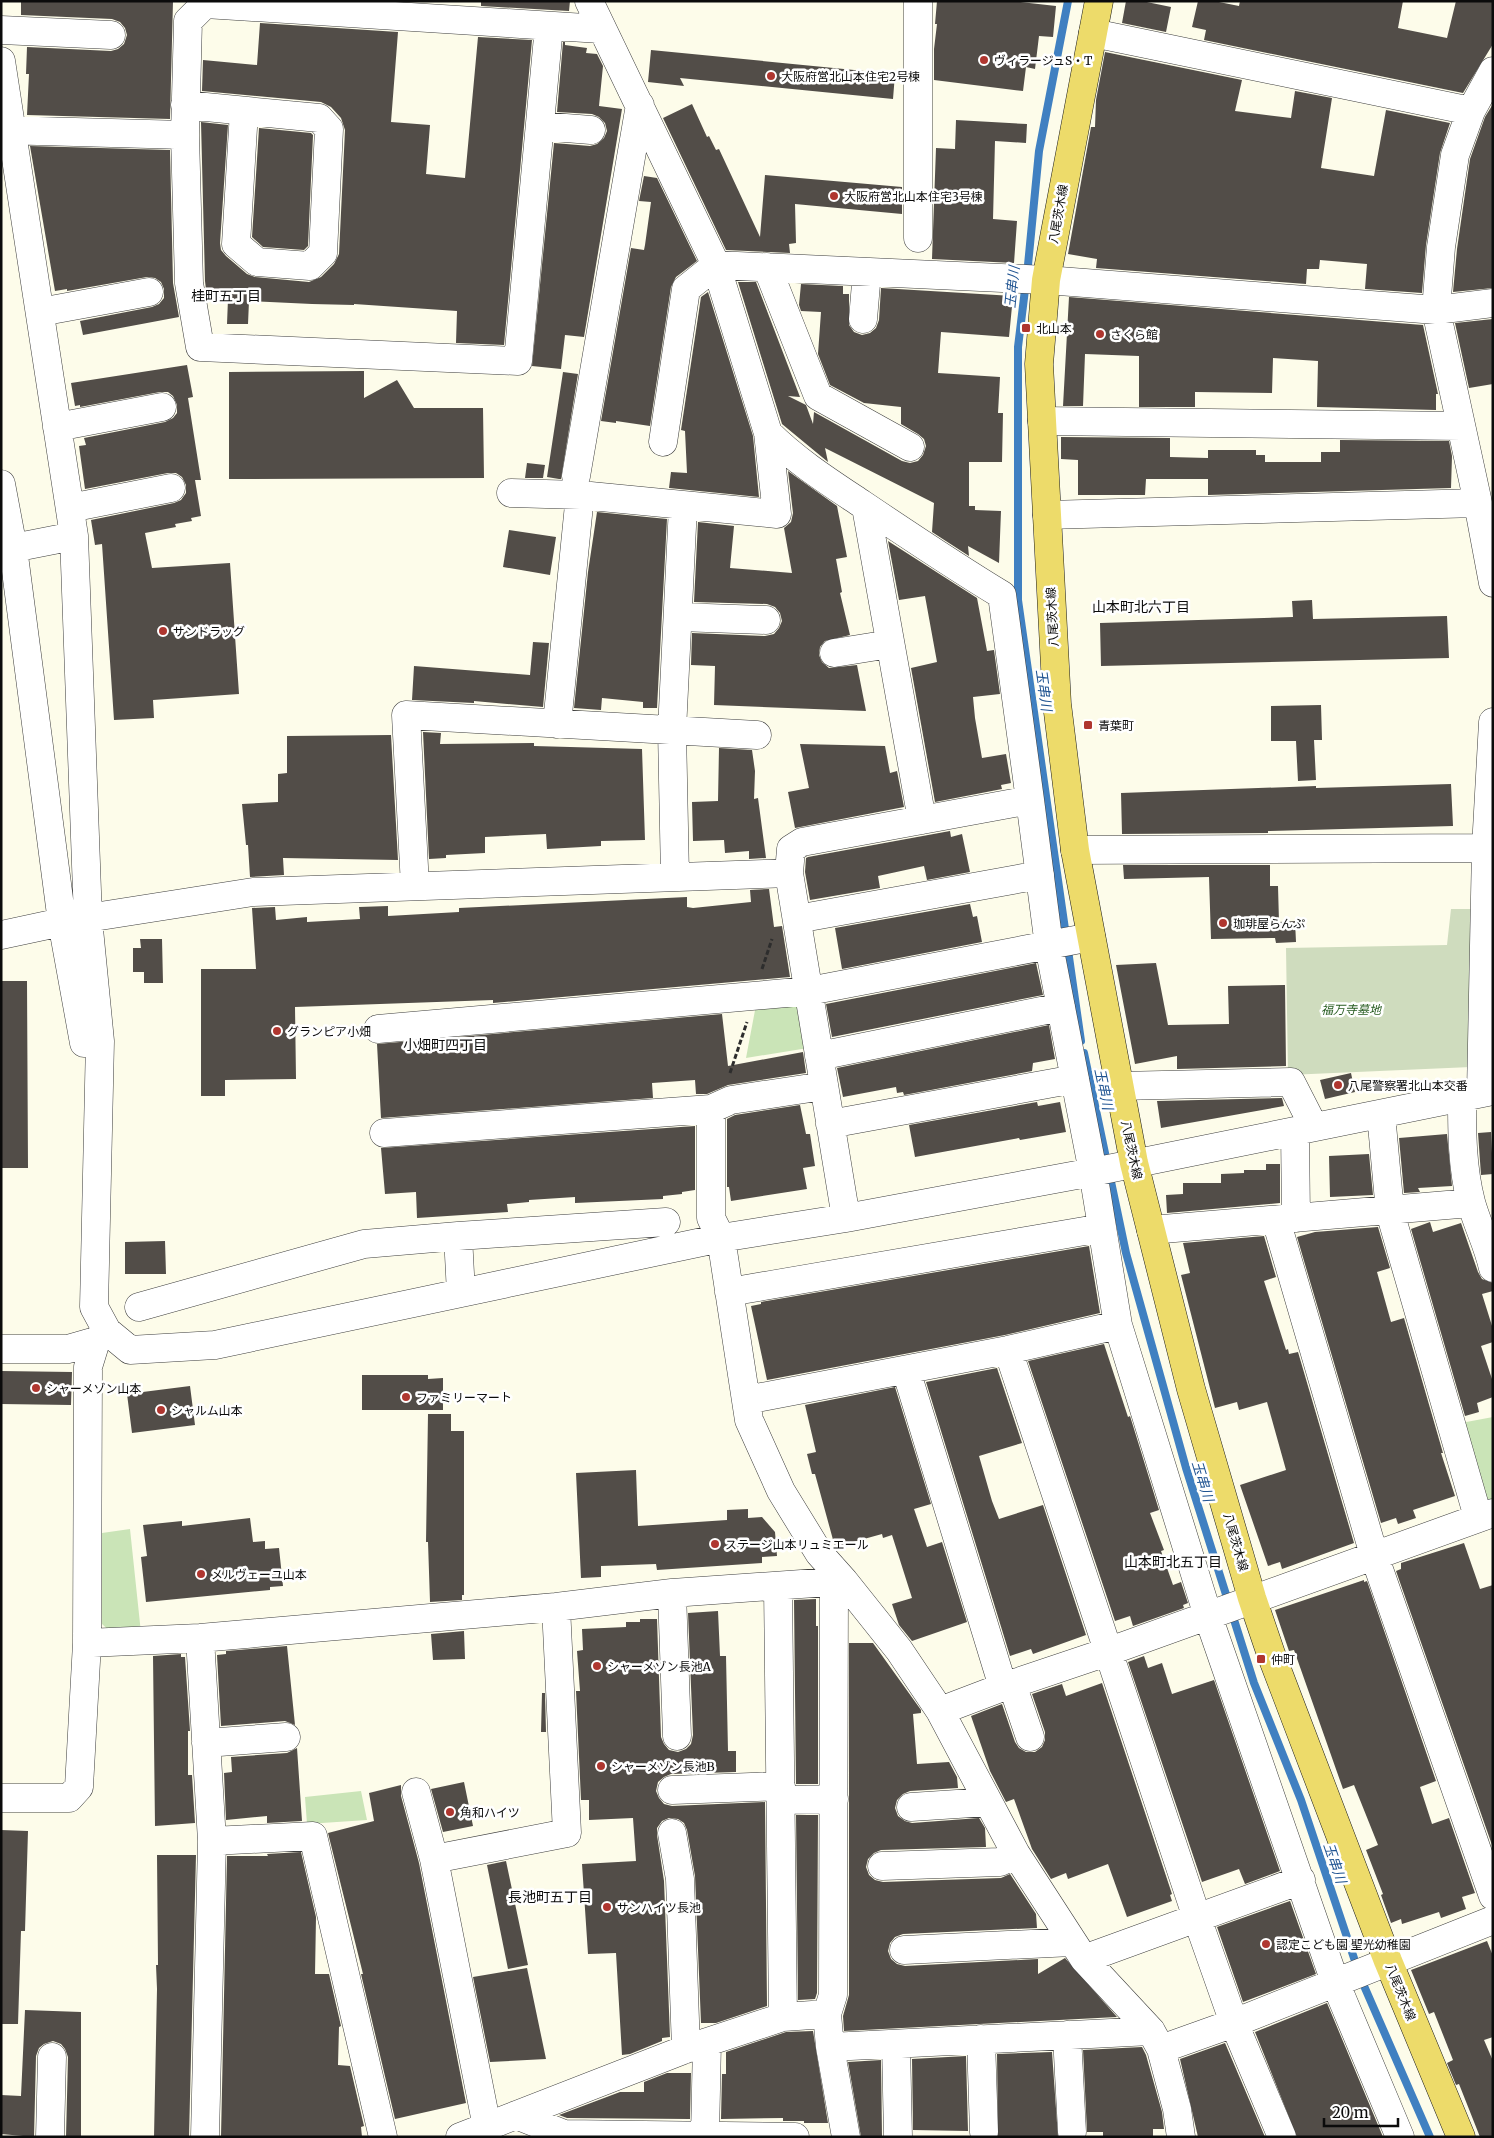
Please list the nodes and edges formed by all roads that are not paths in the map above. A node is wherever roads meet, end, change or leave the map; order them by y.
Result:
1 (589, 1) edge
2 (918, 1) edge
3 (1099, 1) edge
4 (549, 26) junction
5 (1, 30) edge
6 (602, 30) junction
7 (1093, 33) junction
8 (111, 35) dead end
9 (1, 61) edge
10 (1493, 71) edge
11 (185, 105) junction
12 (640, 105) junction
13 (244, 111) junction
14 (1471, 111) junction
15 (540, 126) junction
16 (6, 130) edge
17 (591, 130) dead end
18 (185, 135) junction
19 (918, 238) dead end
20 (716, 265) junction
21 (767, 268) junction
22 (866, 272) junction
23 (1044, 280) junction
24 (149, 292) dead end
25 (1493, 303) edge
26 (1436, 310) junction
27 (40, 312) junction
28 (863, 319) dead end
29 (162, 407) dead end
30 (1042, 421) junction
31 (1461, 426) junction
32 (57, 427) junction
33 (768, 433) junction
34 (664, 442) dead end
35 (910, 447) dead end
36 (578, 486) junction
37 (2, 487) edge
38 (171, 488) dead end
39 (511, 493) dead end
40 (1478, 503) junction
41 (683, 506) junction
42 (866, 507) junction
43 (70, 508) junction
44 (1047, 515) junction
45 (74, 536) junction
46 (13, 548) junction
47 (1493, 583) edge
48 (678, 617) junction
49 (766, 620) dead end
50 (890, 644) junction
51 (834, 653) dead end
52 (1493, 722) edge
53 (557, 724) junction
54 (672, 730) junction
55 (757, 735) dead end
56 (1030, 800) junction
57 (922, 820) junction
58 (1488, 845) edge
59 (1075, 850) junction
60 (789, 873) junction
61 (1040, 875) junction
62 (674, 878) junction
63 (415, 886) junction
64 (75, 921) junction
65 (786, 925) junction
66 (1, 935) edge
67 (1068, 941) junction
68 (809, 991) junction
69 (1061, 1007) junction
70 (378, 1029) dead end
71 (819, 1056) junction
72 (1075, 1079) junction
73 (824, 1086) junction
74 (1119, 1086) junction
75 (1479, 1094) edge
76 (711, 1109) junction
77 (1381, 1114) junction
78 (830, 1124) junction
79 (1304, 1129) junction
80 (384, 1133) dead end
81 (1129, 1164) junction
82 (1094, 1171) junction
83 (1471, 1203) junction
84 (1390, 1212) junction
85 (846, 1218) junction
86 (1286, 1219) junction
87 (666, 1222) dead end
88 (1102, 1228) junction
89 (1151, 1230) junction
90 (458, 1236) junction
91 (721, 1238) junction
92 (1493, 1268) edge
93 (730, 1292) junction
94 (461, 1294) junction
95 (140, 1306) dead end
96 (1118, 1325) junction
97 (101, 1336) junction
98 (1, 1349) edge
99 (1008, 1350) junction
100 (906, 1370) junction
101 (746, 1400) junction
102 (1485, 1515) edge
103 (1374, 1556) junction
104 (839, 1581) junction
105 (778, 1587) junction
106 (672, 1593) junction
107 (1249, 1600) junction
108 (556, 1607) junction
109 (1212, 1615) junction
110 (200, 1638) junction
111 (87, 1644) junction
112 (1107, 1652) junction
113 (1007, 1685) junction
114 (940, 1711) junction
115 (677, 1736) dead end
116 (286, 1737) dead end
117 (1030, 1737) dead end
118 (206, 1743) junction
119 (672, 1790) dead end
120 (416, 1792) dead end
121 (781, 1793) junction
122 (1, 1798) edge
123 (834, 1799) junction
124 (988, 1802) junction
125 (911, 1807) dead end
126 (672, 1832) dead end
127 (212, 1841) junction
128 (1016, 1854) junction
129 (434, 1859) junction
130 (882, 1866) dead end
131 (1301, 1880) junction
132 (1493, 1896) edge
133 (1197, 1918) junction
134 (1493, 1920) edge
135 (904, 1950) dead end
136 (1078, 1950) junction
137 (1381, 1964) junction
138 (1339, 1980) junction
139 (827, 2014) junction
140 (783, 2017) junction
141 (1234, 2023) junction
142 (1067, 2035) junction
143 (981, 2039) junction
144 (1156, 2040) junction
145 (896, 2044) junction
146 (696, 2046) junction
147 (830, 2047) junction
148 (52, 2058) dead end
149 (516, 2115) junction
150 (487, 2127) junction
151 (984, 2132) dead end
152 (1072, 2132) dead end
153 (705, 2136) edge
154 (50, 2137) edge
155 (205, 2137) edge
156 (383, 2137) edge
157 (460, 2137) edge
158 (795, 2137) edge
159 (846, 2137) edge
160 (898, 2137) edge
161 (1181, 2137) edge
162 (1282, 2137) edge
163 (1400, 2137) edge
164 (1461, 2137) edge

1 - 6 street
2 - 19 street
3 - 7 main road, 八尾茨木線
4 - 6 street
4 - 11 street
4 - 15 street
5 - 8 street
6 - 12 street
7 - 14 street
7 - 23 main road, 八尾茨木線
9 - 16 street
10 - 14 street
11 - 13 street
11 - 18 street
12 - 20 street
12 - 36 street
13 - 13 street
14 - 26 street
15 - 17 street
15 - 18 street
16 - 18 street
16 - 27 street
20 - 21 street
20 - 33 street
20 - 34 street
21 - 22 street
21 - 35 street
22 - 23 street
22 - 28 street
23 - 26 street
23 - 30 main road, 八尾茨木線
24 - 27 street
25 - 26 street
26 - 31 street
27 - 32 street
29 - 32 street
30 - 31 street
30 - 44 main road, 八尾茨木線
31 - 40 street
32 - 43 street
33 - 41 street
33 - 42 street
36 - 39 street
36 - 41 street
36 - 53 street
37 - 46 street
38 - 43 street
40 - 44 street
40 - 47 street
41 - 48 street
42 - 50 street
42 - 56 street
43 - 45 street
44 - 59 main road, 八尾茨木線
45 - 46 street
45 - 64 street
46 - 64 street
48 - 49 street
48 - 54 street
50 - 51 street
50 - 57 street
52 - 58 street
53 - 54 street
53 - 63 street
54 - 55 street
54 - 62 street
56 - 57 street
56 - 61 street
57 - 60 street
58 - 59 street
58 - 75 street
59 - 67 main road, 八尾茨木線
60 - 62 street
60 - 65 street
61 - 65 street
61 - 67 street
62 - 63 street
63 - 64 street
64 - 66 street
64 - 97 street
65 - 68 street
67 - 68 street
67 - 69 street
67 - 74 main road, 八尾茨木線
68 - 70 street
68 - 71 street
69 - 71 street
69 - 72 street
71 - 73 street
72 - 78 street
72 - 82 street
73 - 76 street
73 - 78 street
74 - 79 street
74 - 81 main road, 八尾茨木線
75 - 77 street
75 - 83 street
76 - 80 street
76 - 91 street
77 - 79 street
77 - 84 street
78 - 85 street
79 - 81 street
79 - 86 street
81 - 82 street
81 - 89 main road, 八尾茨木線
82 - 85 street
82 - 88 street
83 - 84 street
83 - 92 street
84 - 86 street
84 - 102 street
85 - 91 street
86 - 89 street
86 - 103 street
87 - 90 street
88 - 93 street
88 - 96 street
89 - 107 main road, 八尾茨木線
90 - 94 street
90 - 95 street
91 - 93 street
91 - 94 street
93 - 101 street
94 - 97 street
96 - 99 street
96 - 109 street
97 - 98 street
97 - 111 street
99 - 100 street
99 - 112 street
100 - 101 street
100 - 113 street
101 - 104 street
102 - 103 street
103 - 107 street
103 - 132 street
104 - 105 street
104 - 114 street
104 - 123 street
105 - 106 street
105 - 121 street
106 - 108 street
106 - 115 street
107 - 109 street
107 - 137 main road, 八尾茨木線
108 - 110 street
108 - 129 street
109 - 112 street
109 - 131 street
110 - 111 street
110 - 118 street
111 - 122 street
112 - 113 street
112 - 133 street
113 - 114 street
113 - 117 street
114 - 124 street
116 - 118 street
118 - 127 street
119 - 121 street
120 - 129 street
121 - 123 street
121 - 140 street
123 - 139 street
124 - 125 street
124 - 128 street
126 - 146 street
127 - 155 street
127 - 156 street
128 - 130 street
128 - 136 street
129 - 150 street
131 - 133 street
131 - 138 street
133 - 136 street
133 - 141 street
134 - 137 street
135 - 136 street
136 - 144 street
137 - 138 street
137 - 164 main road, 八尾茨木線
138 - 141 street
138 - 163 street
139 - 140 street
139 - 147 street
140 - 146 street
141 - 144 street
141 - 162 street
142 - 143 street
142 - 144 street
142 - 152 street
143 - 145 street
143 - 151 street
144 - 161 street
145 - 147 street
145 - 160 street
146 - 149 street
146 - 153 street
147 - 159 street
148 - 154 street
149 - 150 street
149 - 153 street
150 - 157 street
153 - 158 street

